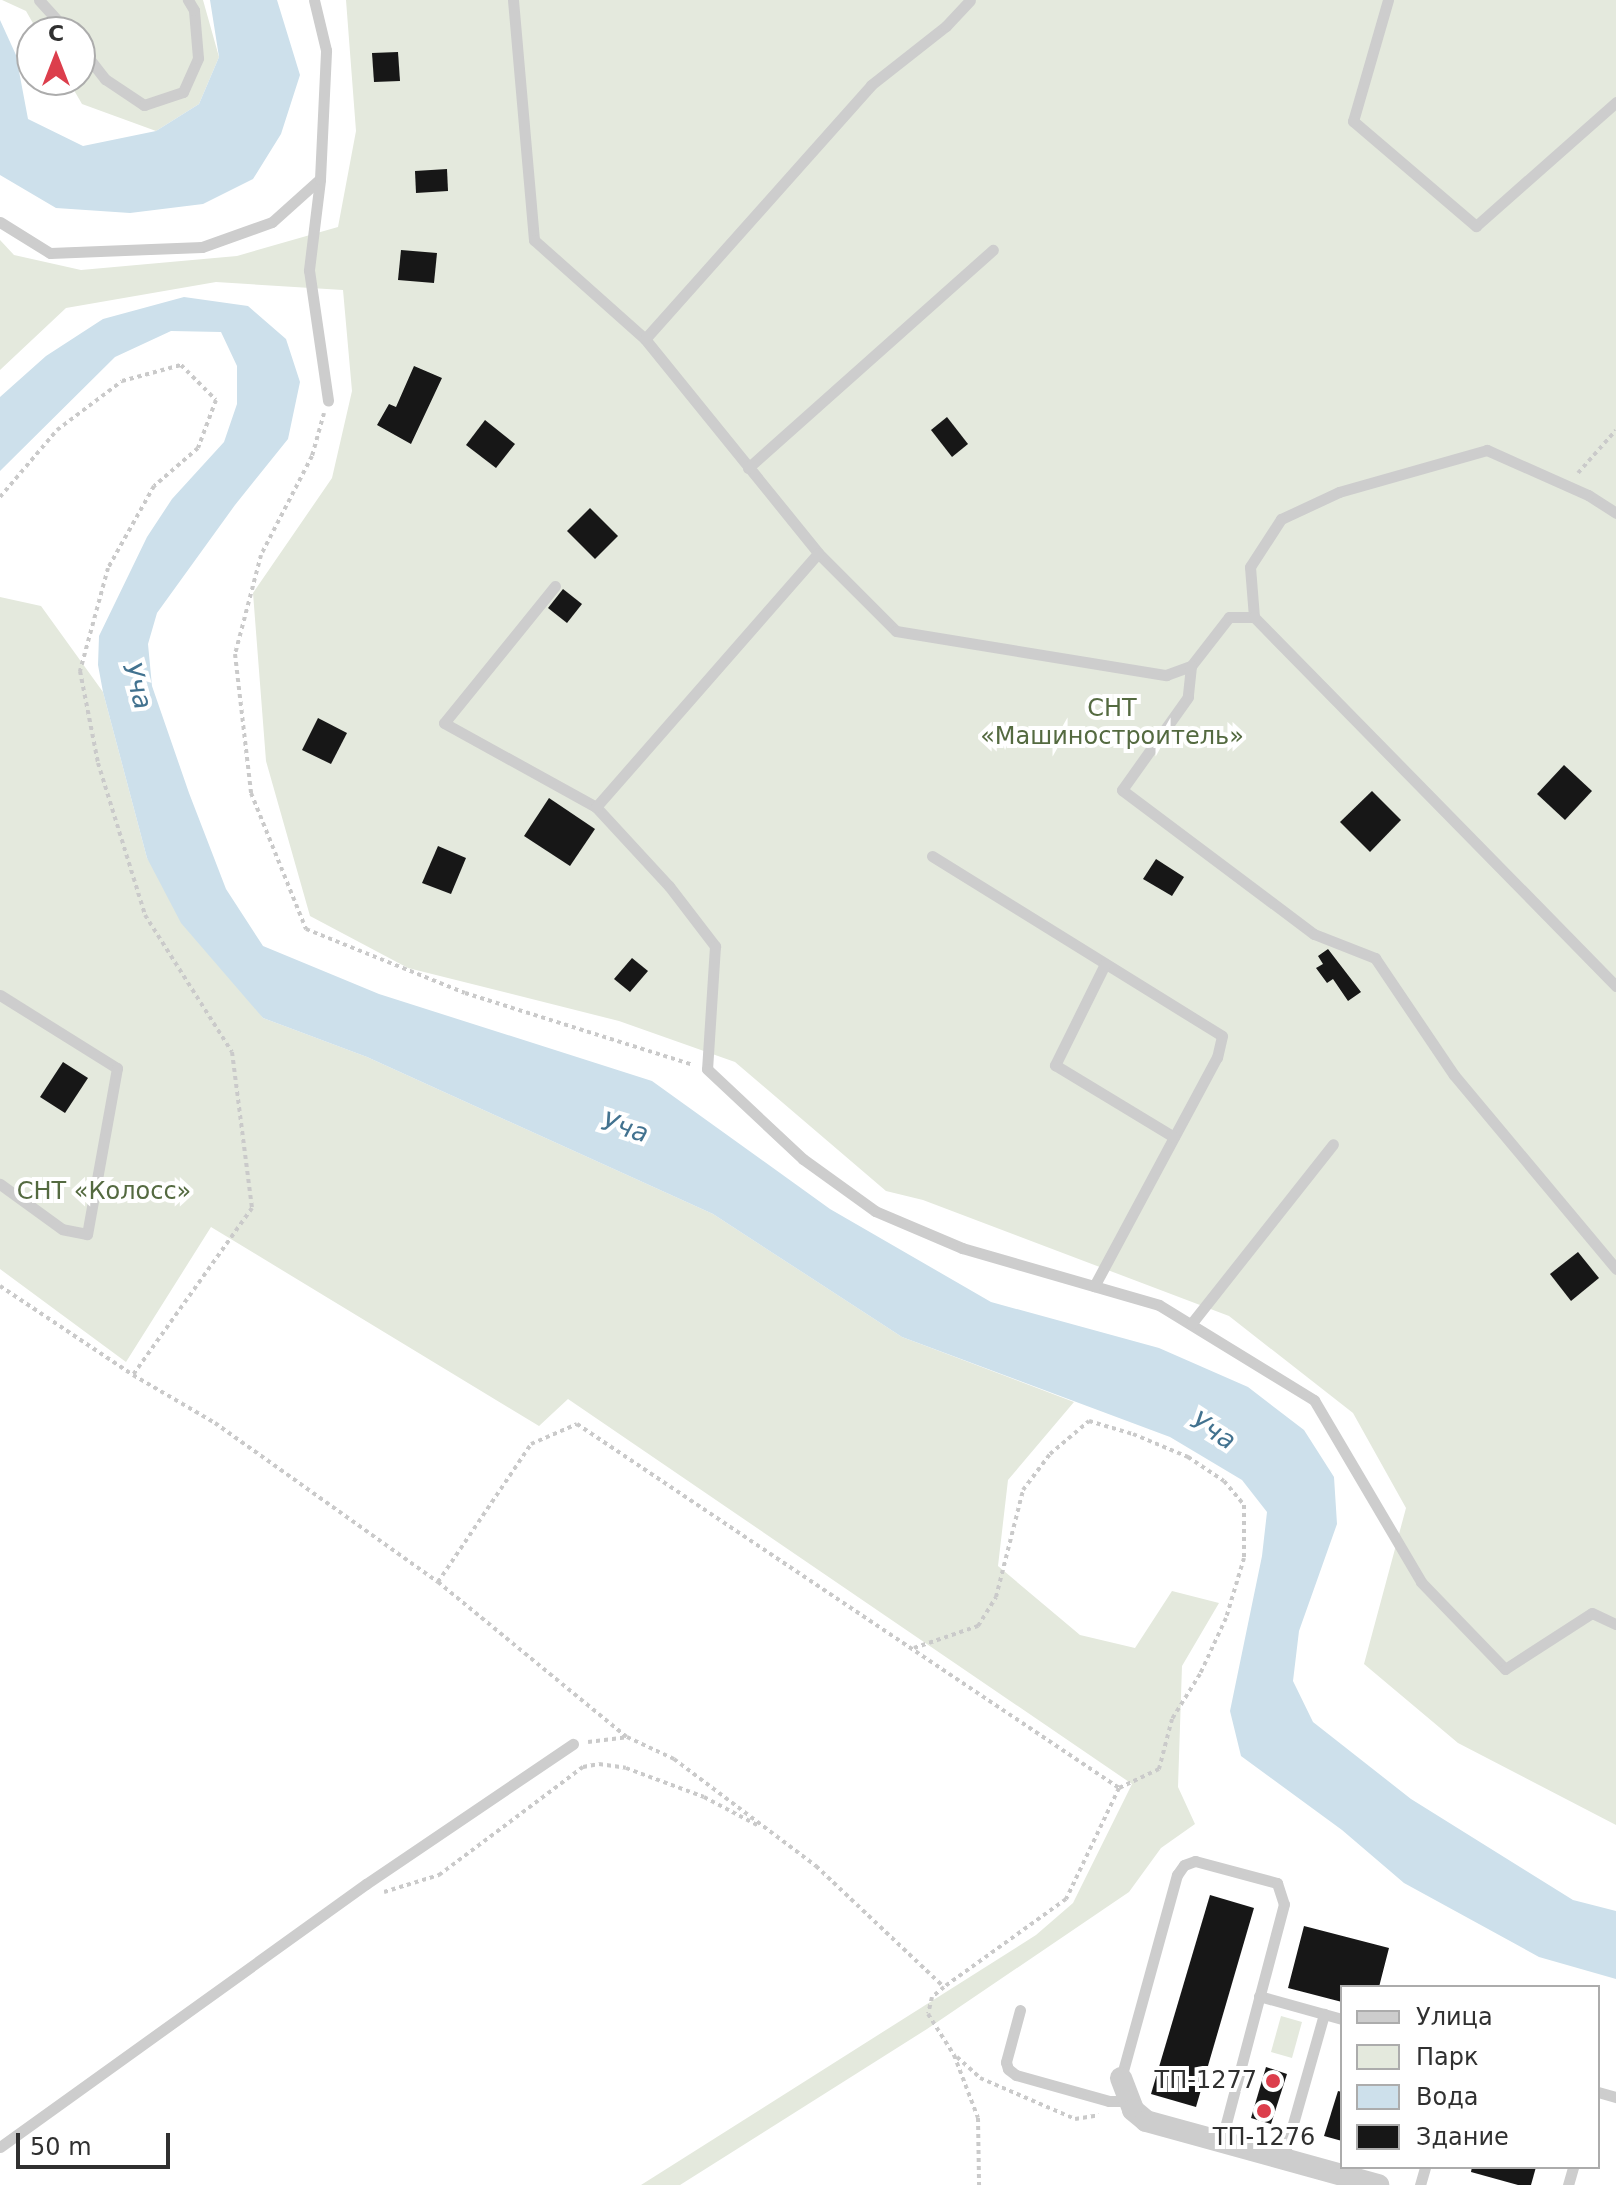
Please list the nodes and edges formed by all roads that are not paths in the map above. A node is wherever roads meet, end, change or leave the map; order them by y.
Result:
1 (39, 0) edge
2 (188, 0) edge
3 (314, 0) edge
4 (513, 0) edge
5 (970, 0) edge
6 (1388, 0) edge
7 (54, 16) edge
8 (96, 67) edge
9 (1616, 102) edge
10 (320, 179) junction
11 (0, 222) edge
12 (993, 250) dead end
13 (645, 339) junction
14 (328, 401) road end
15 (748, 468) junction
16 (1616, 513) edge
17 (818, 553) junction
18 (555, 586) dead end
19 (1254, 617) junction
20 (1191, 666) junction
21 (596, 807) junction
22 (932, 856) dead end
23 (1105, 964) junction
24 (1616, 986) edge
25 (0, 995) edge
26 (1174, 1137) junction
27 (1333, 1144) dead end
28 (0, 1184) edge
29 (1616, 1269) edge
30 (1094, 1286) junction
31 (1191, 1324) junction
32 (1616, 1624) edge
33 (573, 1744) road end
34 (1259, 1996) junction
35 (1020, 2010) dead end
36 (1324, 2014) junction
37 (1340, 2018) edge
38 (1121, 2078) joint
39 (1129, 2101) junction
40 (1221, 2142) junction
41 (0, 2147) edge
42 (1283, 2159) junction
43 (1378, 2185) edge

1 - 7 lane
2 - 8 lane
3 - 10 lane
4 - 13 lane
5 - 13 lane
6 - 9 lane
10 - 11 lane
10 - 14 lane
12 - 15 lane
13 - 15 lane
15 - 17 lane
16 - 19 lane
17 - 20 lane
17 - 21 lane
18 - 21 lane
19 - 20 lane
19 - 24 lane
20 - 29 lane
21 - 30 lane
22 - 23 lane
23 - 26 lane
23 - 26 lane
25 - 28 lane
26 - 30 lane
27 - 31 lane
30 - 31 lane
31 - 32 lane
33 - 41 lane
34 - 36 lane
34 - 38 lane
34 - 40 lane
35 - 39 lane
36 - 37 lane
36 - 42 lane
38 - 39 street
39 - 40 street
40 - 42 street
42 - 43 street

